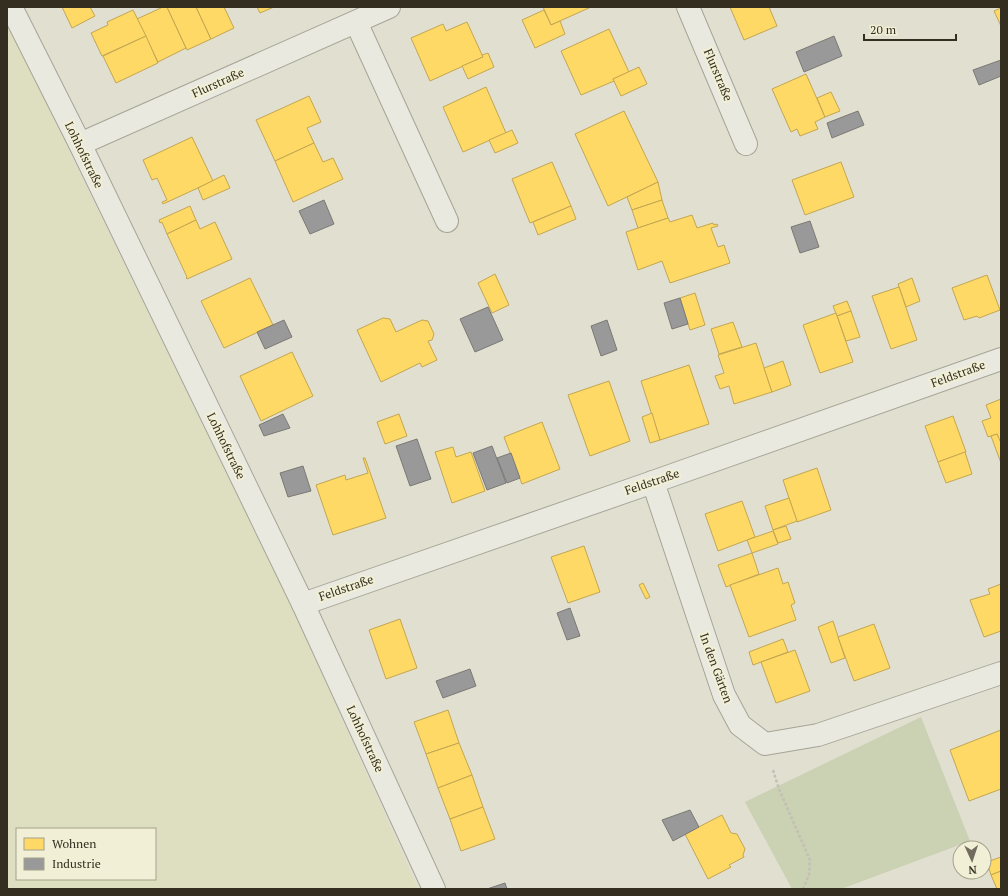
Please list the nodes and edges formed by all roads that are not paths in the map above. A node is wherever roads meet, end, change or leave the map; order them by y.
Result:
1 (11, 7) edge
2 (389, 7) edge
3 (688, 7) edge
4 (356, 22) junction
5 (80, 144) junction
6 (746, 144) dead end
7 (447, 221) dead end
8 (1001, 359) edge
9 (653, 482) junction
10 (303, 604) junction
11 (1001, 673) edge
12 (434, 889) edge

1 - 5 street, Lohhofstraße
2 - 4 street, Flurstraße
3 - 6 street, Flurstraße
4 - 5 street, Flurstraße
4 - 7 street
5 - 10 street, Lohhofstraße
8 - 9 street, Feldstraße
9 - 10 street, Feldstraße
9 - 11 street, In den Gärten
10 - 12 street, Lohhofstraße

